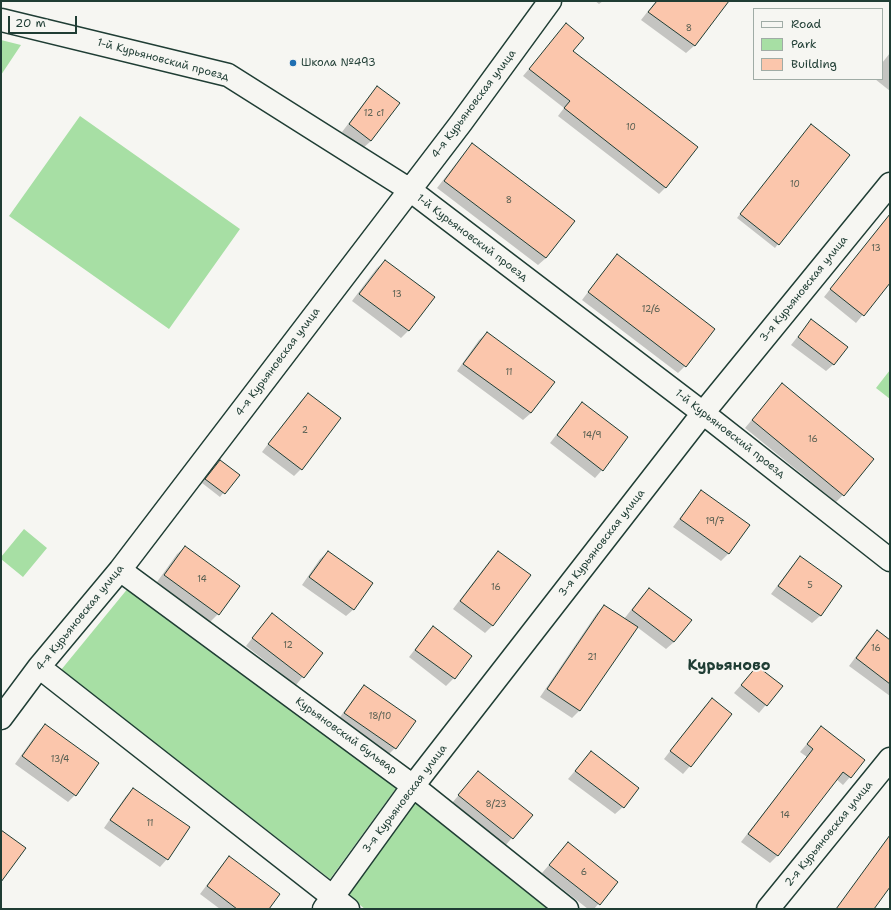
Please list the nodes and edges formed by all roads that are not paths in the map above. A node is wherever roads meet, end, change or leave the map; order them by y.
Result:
1 (550, 1) edge
2 (1, 20) edge
3 (890, 184) edge
4 (410, 190) junction
5 (703, 413) junction
6 (890, 560) edge
7 (120, 570) junction
8 (39, 667) junction
9 (1, 718) edge
10 (890, 758) edge
11 (413, 786) junction
12 (335, 905) edge
13 (567, 909) edge
14 (768, 909) edge

1 - 4 street, 4-я Курьяновская улица
2 - 4 street, 1-й Курьяновский проезд
3 - 5 street, 3-я Курьяновская улица
4 - 5 street, 1-й Курьяновский проезд
4 - 7 street, 4-я Курьяновская улица
5 - 6 street, 1-й Курьяновский проезд
5 - 11 street, 3-я Курьяновская улица
7 - 8 street, 4-я Курьяновская улица
7 - 11 street, Курьяновский бульвар
8 - 9 street, 4-я Курьяновская улица
8 - 12 street
10 - 14 street, 2-я Курьяновская улица
11 - 12 street, 3-я Курьяновская улица
11 - 13 street, Курьяновский бульвар

